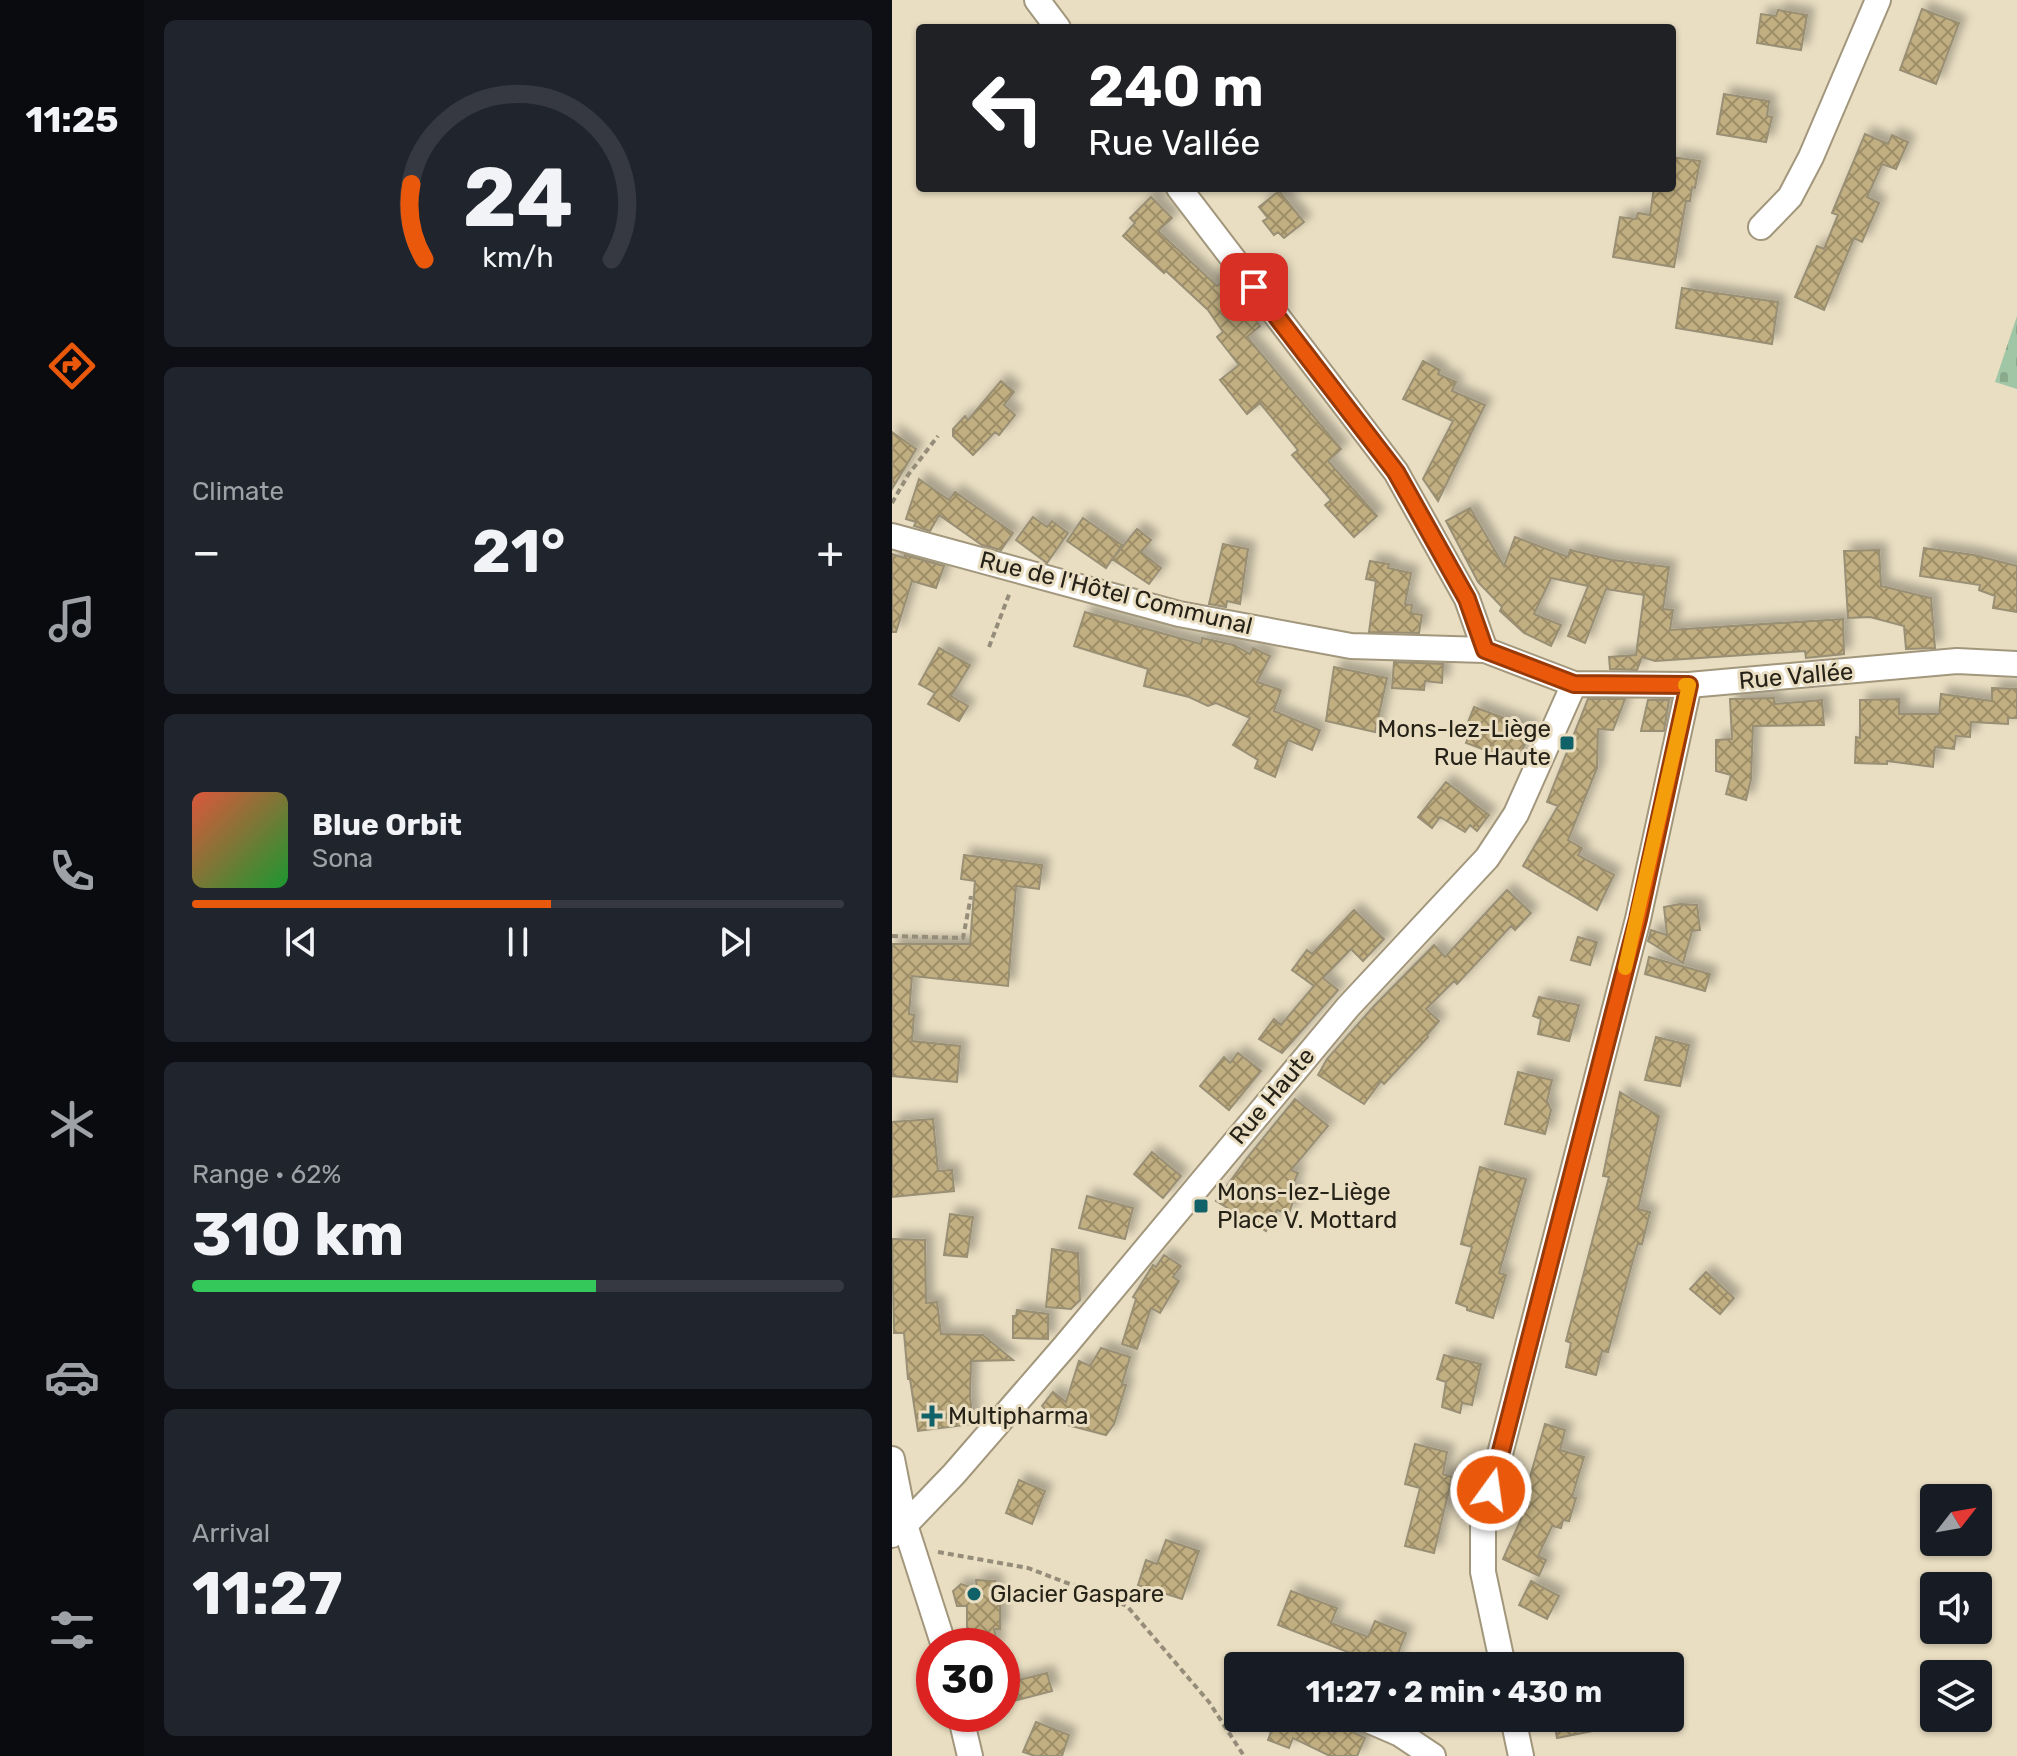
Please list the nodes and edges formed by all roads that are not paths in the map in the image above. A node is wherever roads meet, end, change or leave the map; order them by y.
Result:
1 (1037, 0) edge
2 (1878, 0) edge
3 (1055, 24) edge
4 (1182, 192) edge
5 (1761, 227) dead end
6 (892, 536) edge
7 (1485, 650) junction
8 (2017, 664) edge
9 (1574, 684) junction
10 (1689, 685) junction
11 (892, 1459) edge
12 (903, 1536) edge
13 (937, 1628) edge
14 (1500, 1652) edge
15 (964, 1732) edge
16 (1395, 1732) edge
17 (1516, 1732) edge
18 (970, 1756) edge
19 (1433, 1756) edge
20 (1521, 1756) edge

1 - 3 street
2 - 5 street
4 - 7 street
6 - 7 street, Rue de l'Hôtel Communal
7 - 9 street, Rue de l'Hôtel Communal
8 - 10 street, Rue Vallée
9 - 10 street, Rue Vallée
9 - 12 street, Rue Haute
10 - 14 street
11 - 12 street
12 - 13 street
15 - 18 street
16 - 19 street
17 - 20 street

